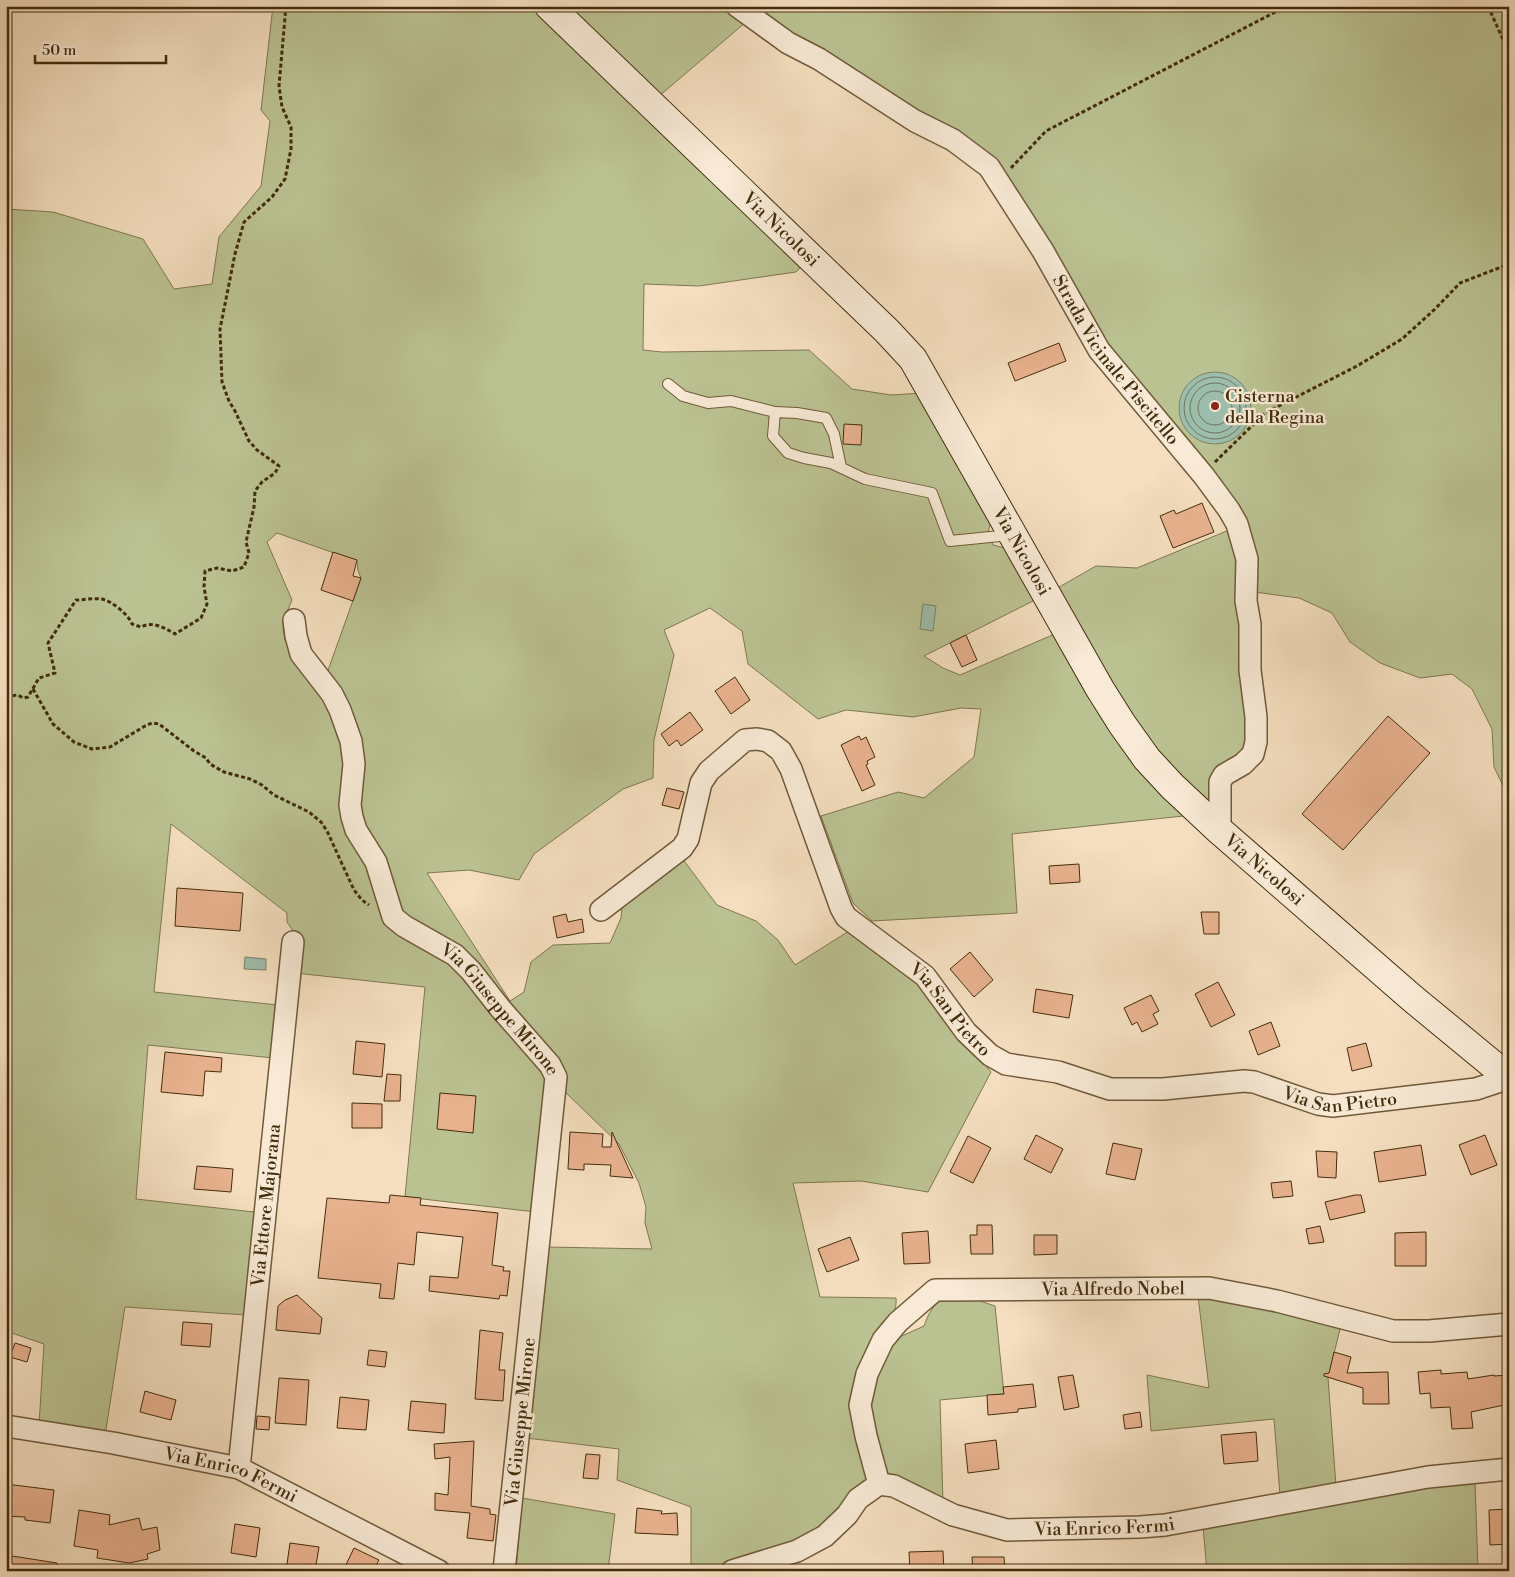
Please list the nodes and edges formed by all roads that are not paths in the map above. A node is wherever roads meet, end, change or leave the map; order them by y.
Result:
1 (549, 6) edge
2 (737, 6) edge
3 (668, 384) dead end
4 (775, 412) junction
5 (841, 467) junction
6 (1013, 535) junction
7 (294, 620) dead end
8 (1220, 831) junction
9 (601, 910) dead end
10 (293, 942) dead end
11 (1509, 1078) edge
12 (1509, 1324) edge
13 (6, 1426) edge
14 (239, 1468) junction
15 (1509, 1469) edge
16 (879, 1484) junction
17 (439, 1571) edge
18 (504, 1571) edge
19 (732, 1571) edge

1 - 6 main road, Via Nicolosi
2 - 8 street, Strada Vicinale Piscitello
3 - 4 lane
4 - 5 lane
4 - 5 lane
5 - 6 lane
6 - 8 main road, Via Nicolosi
7 - 18 street, Via Giuseppe Mirone
8 - 11 main road, Via Nicolosi
9 - 11 street, Via San Pietro
10 - 14 street, Via Ettore Majorana
12 - 16 street, Via Alfredo Nobel
13 - 14 street, Via Enrico Fermi
14 - 17 street, Via Enrico Fermi
15 - 16 street, Via Enrico Fermi
16 - 19 street

